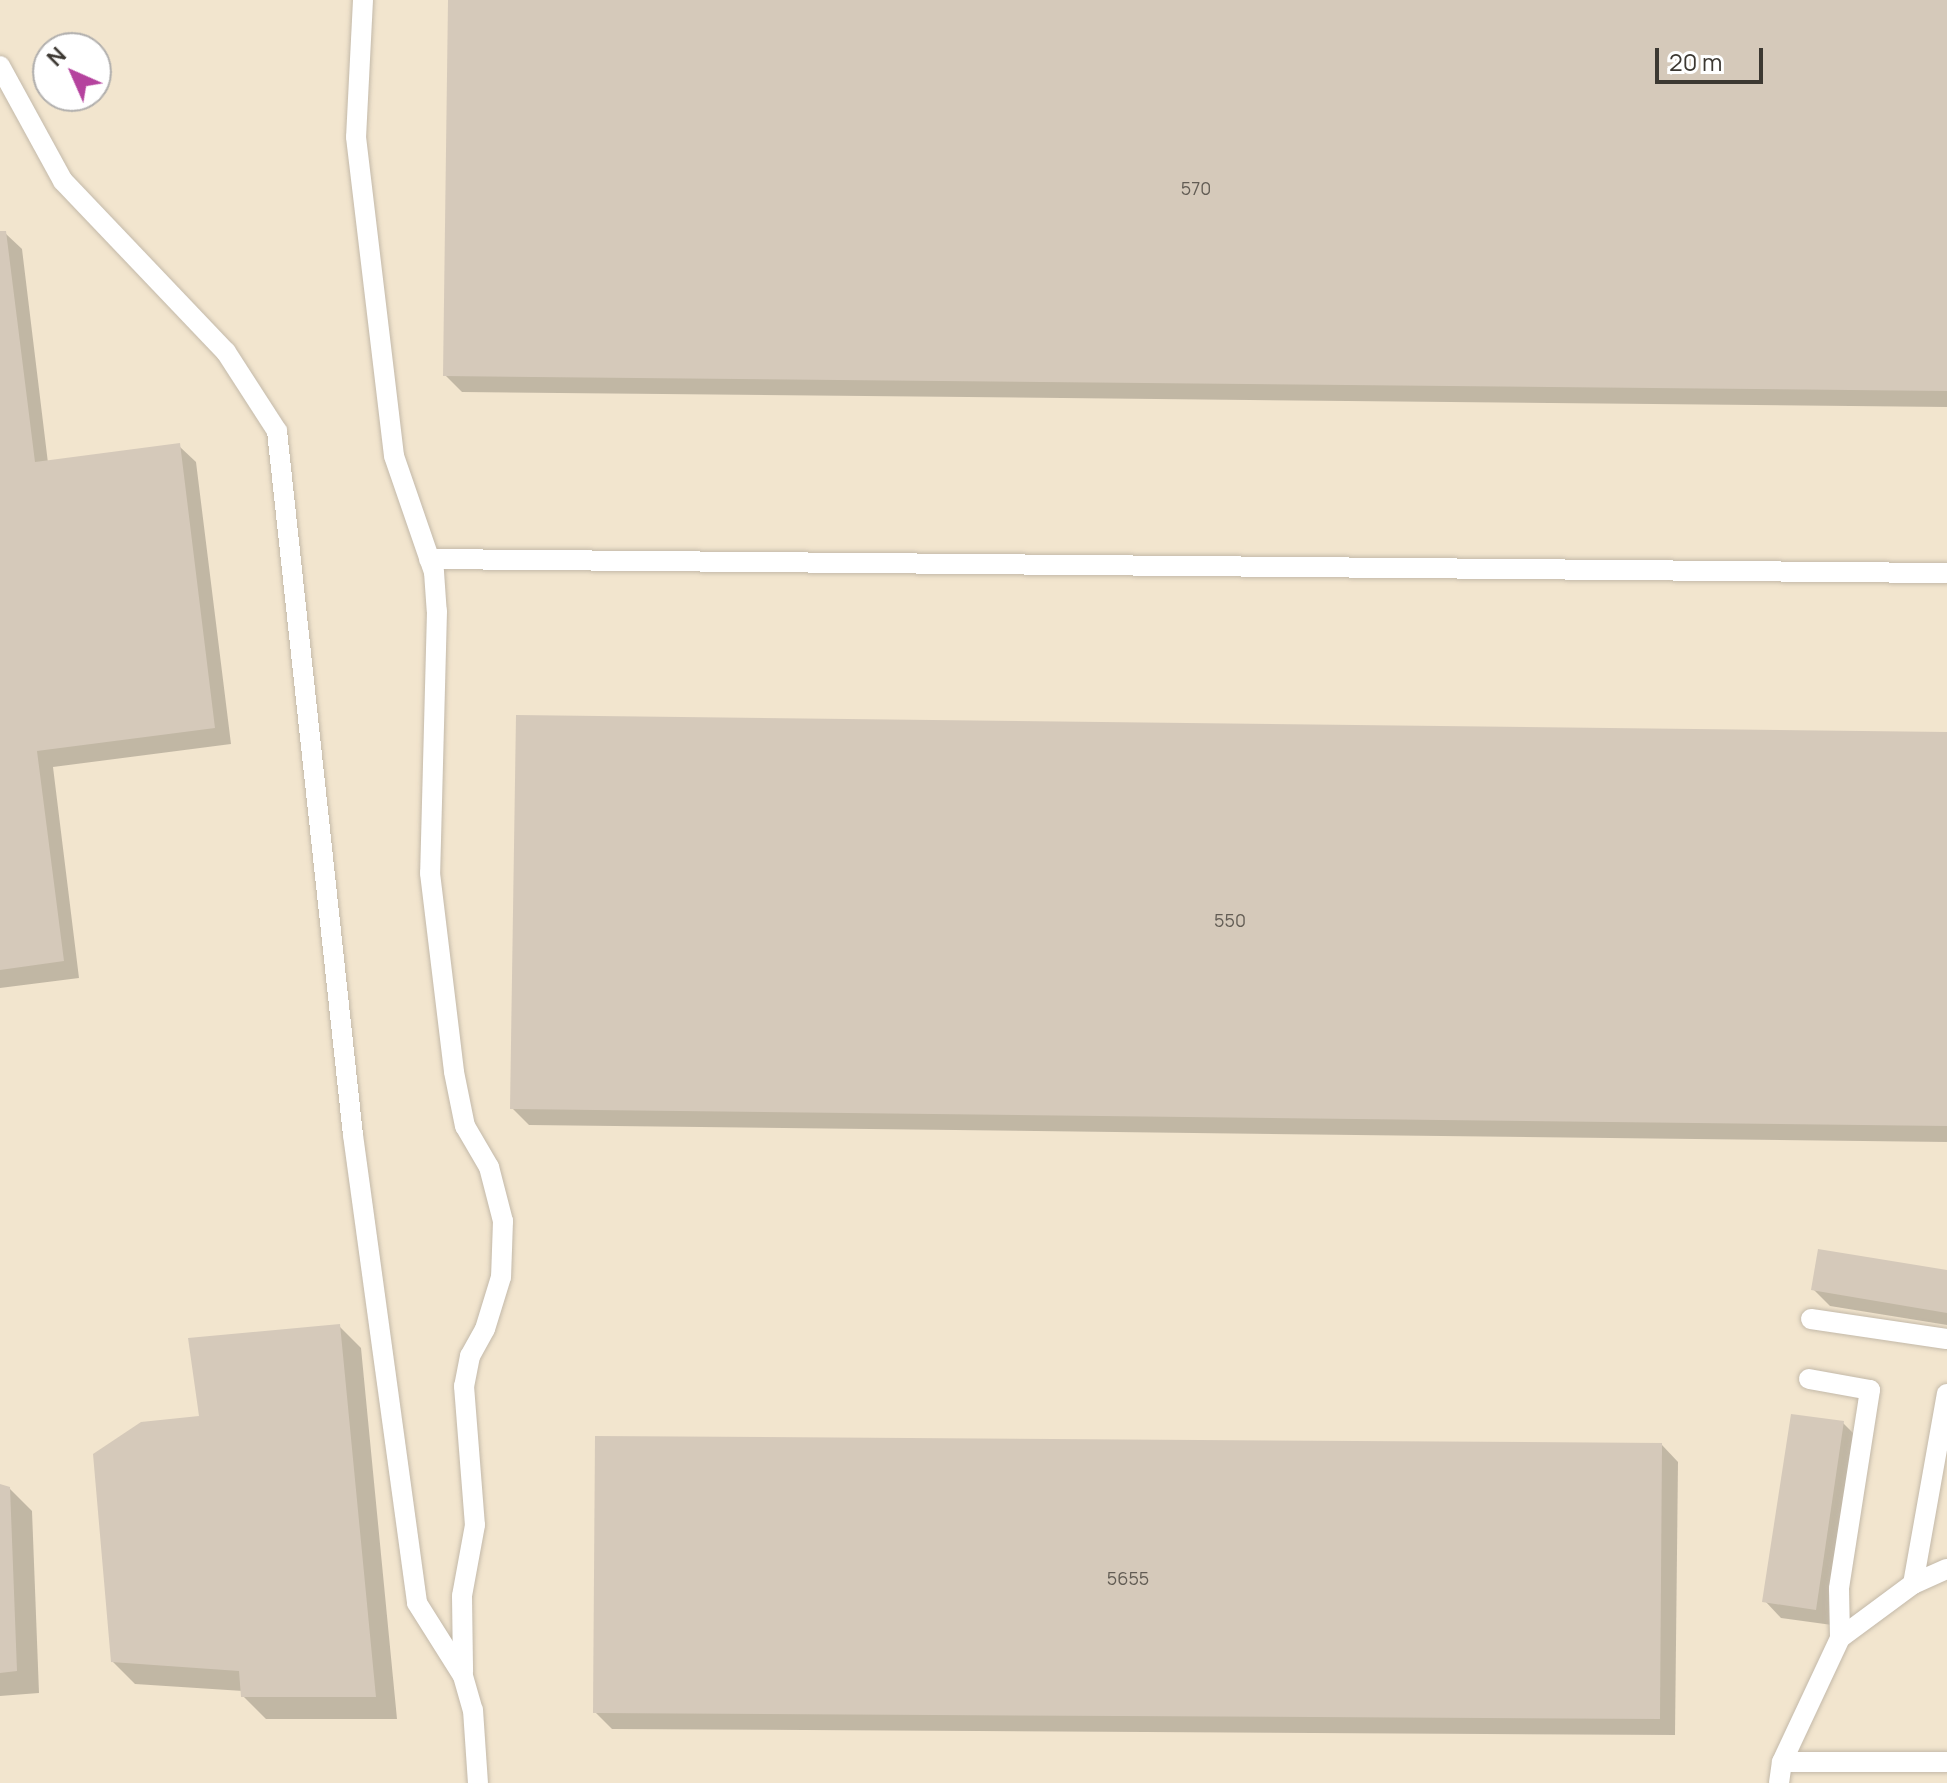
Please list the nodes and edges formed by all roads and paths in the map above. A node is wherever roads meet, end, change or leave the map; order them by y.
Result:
1 (363, 0) edge
2 (0, 66) edge
3 (429, 559) junction
4 (1947, 573) edge
5 (1811, 1319) dead end
6 (1947, 1339) edge
7 (1809, 1379) dead end
8 (1947, 1394) edge
9 (1947, 1569) edge
10 (1913, 1584) junction
11 (1840, 1638) junction
12 (463, 1676) junction
13 (1947, 1762) edge
14 (1781, 1773) edge
15 (478, 1783) edge

1 - 3 lane
2 - 12 lane
3 - 4 lane
3 - 12 lane
5 - 6 lane
7 - 11 lane
8 - 10 lane
9 - 10 lane
10 - 11 lane
11 - 14 lane
12 - 15 lane
13 - 14 lane

